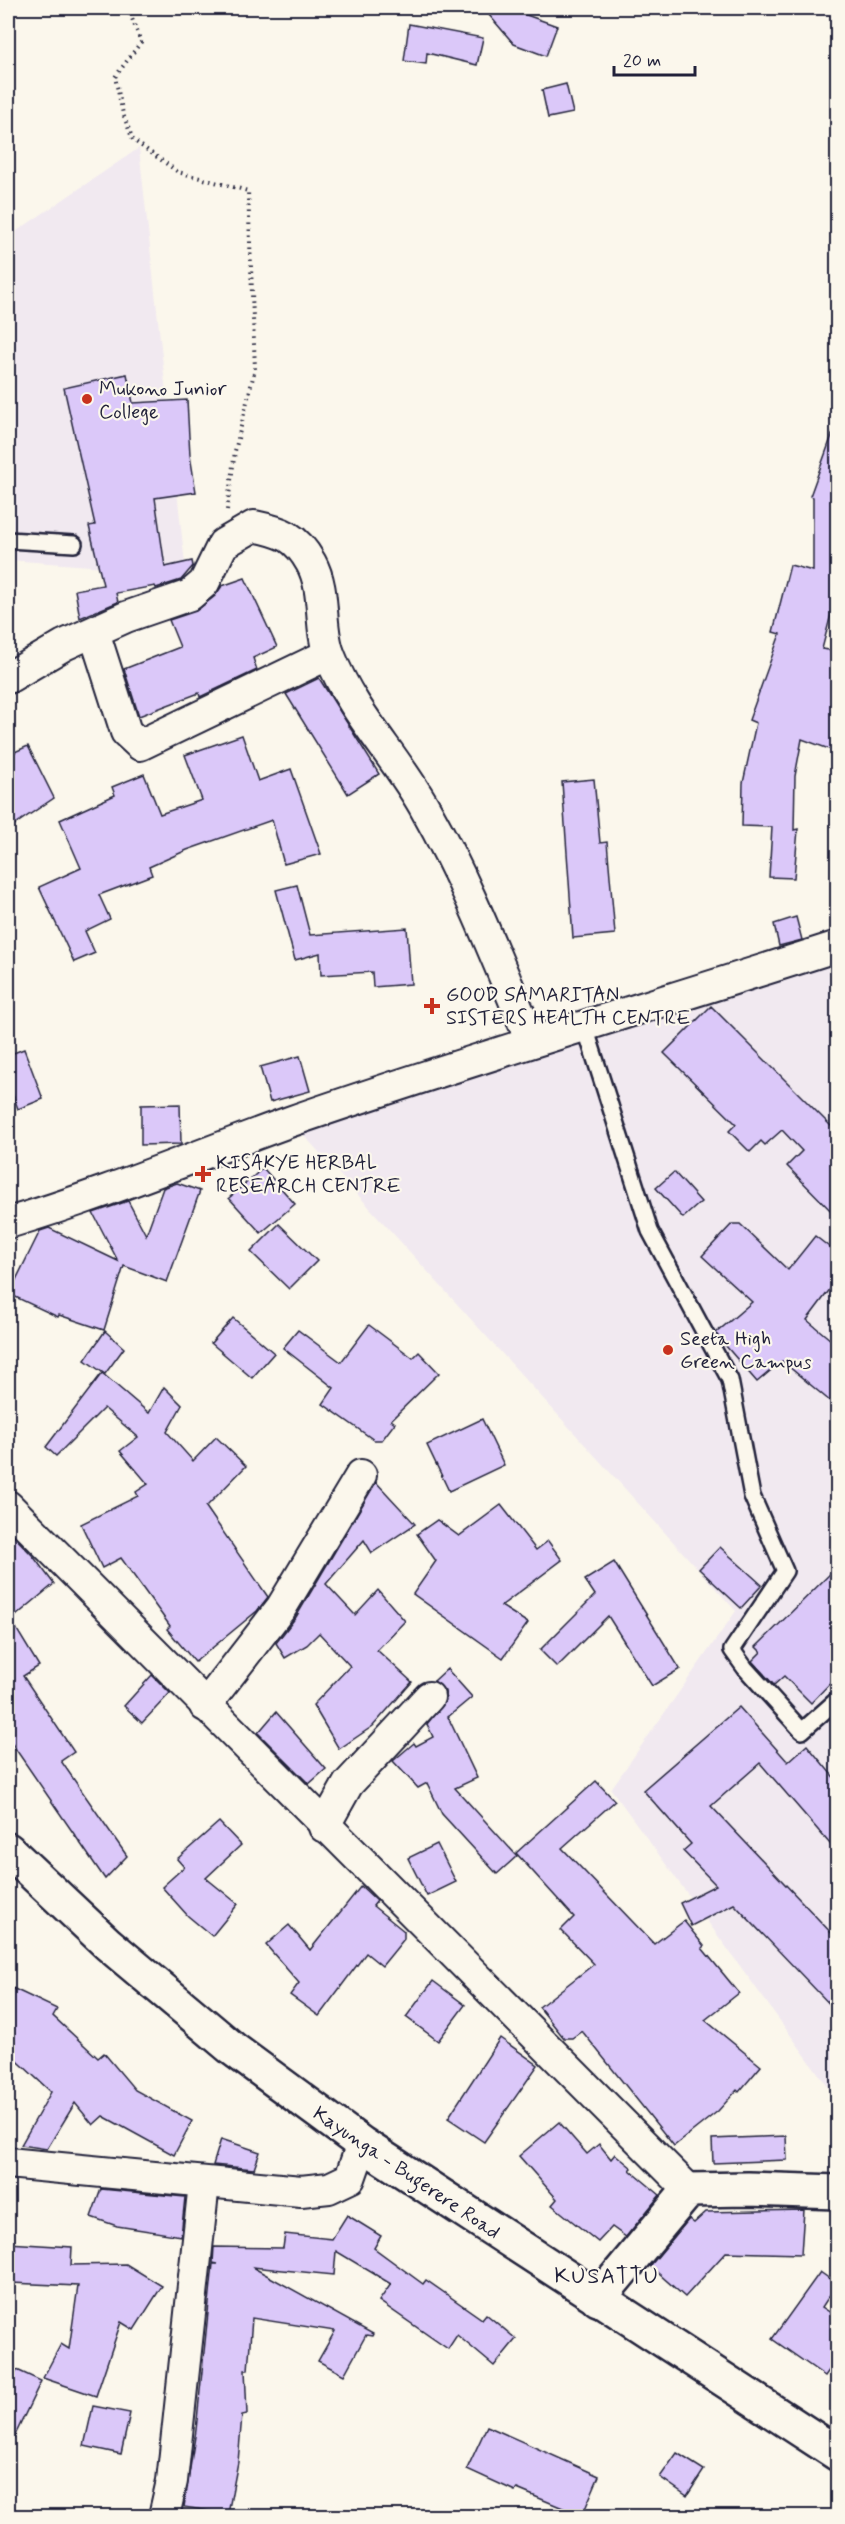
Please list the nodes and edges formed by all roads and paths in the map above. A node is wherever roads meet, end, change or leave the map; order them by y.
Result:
1 (128, 8) edge
2 (8, 540) edge
3 (74, 544) dead end
4 (223, 544) junction
5 (94, 632) junction
6 (329, 654) junction
7 (8, 678) edge
8 (837, 946) edge
9 (585, 1027) junction
10 (531, 1041) junction
11 (8, 1223) edge
12 (361, 1475) dead end
13 (8, 1506) edge
14 (429, 1697) dead end
15 (837, 1699) edge
16 (206, 1706) junction
17 (324, 1827) junction
18 (8, 1850) edge
19 (362, 2144) junction
20 (8, 2163) edge
21 (204, 2183) junction
22 (689, 2190) junction
23 (837, 2192) edge
24 (598, 2299) junction
25 (834, 2443) edge
26 (164, 2517) edge

1 - 4 path
2 - 3 lane
4 - 5 street
4 - 6 street
5 - 6 street
5 - 7 street
6 - 10 street
8 - 9 street
9 - 10 street
9 - 15 lane
10 - 11 street
12 - 16 street
13 - 16 street
14 - 17 street
16 - 17 street
17 - 22 street
18 - 19 main road, Kayunga - Bugerere Road
19 - 21 street
19 - 24 main road, Kayunga - Bugerere Road
20 - 21 street
21 - 26 street
22 - 23 main road
22 - 24 main road
24 - 25 main road, Kayunga - Bugerere Road

